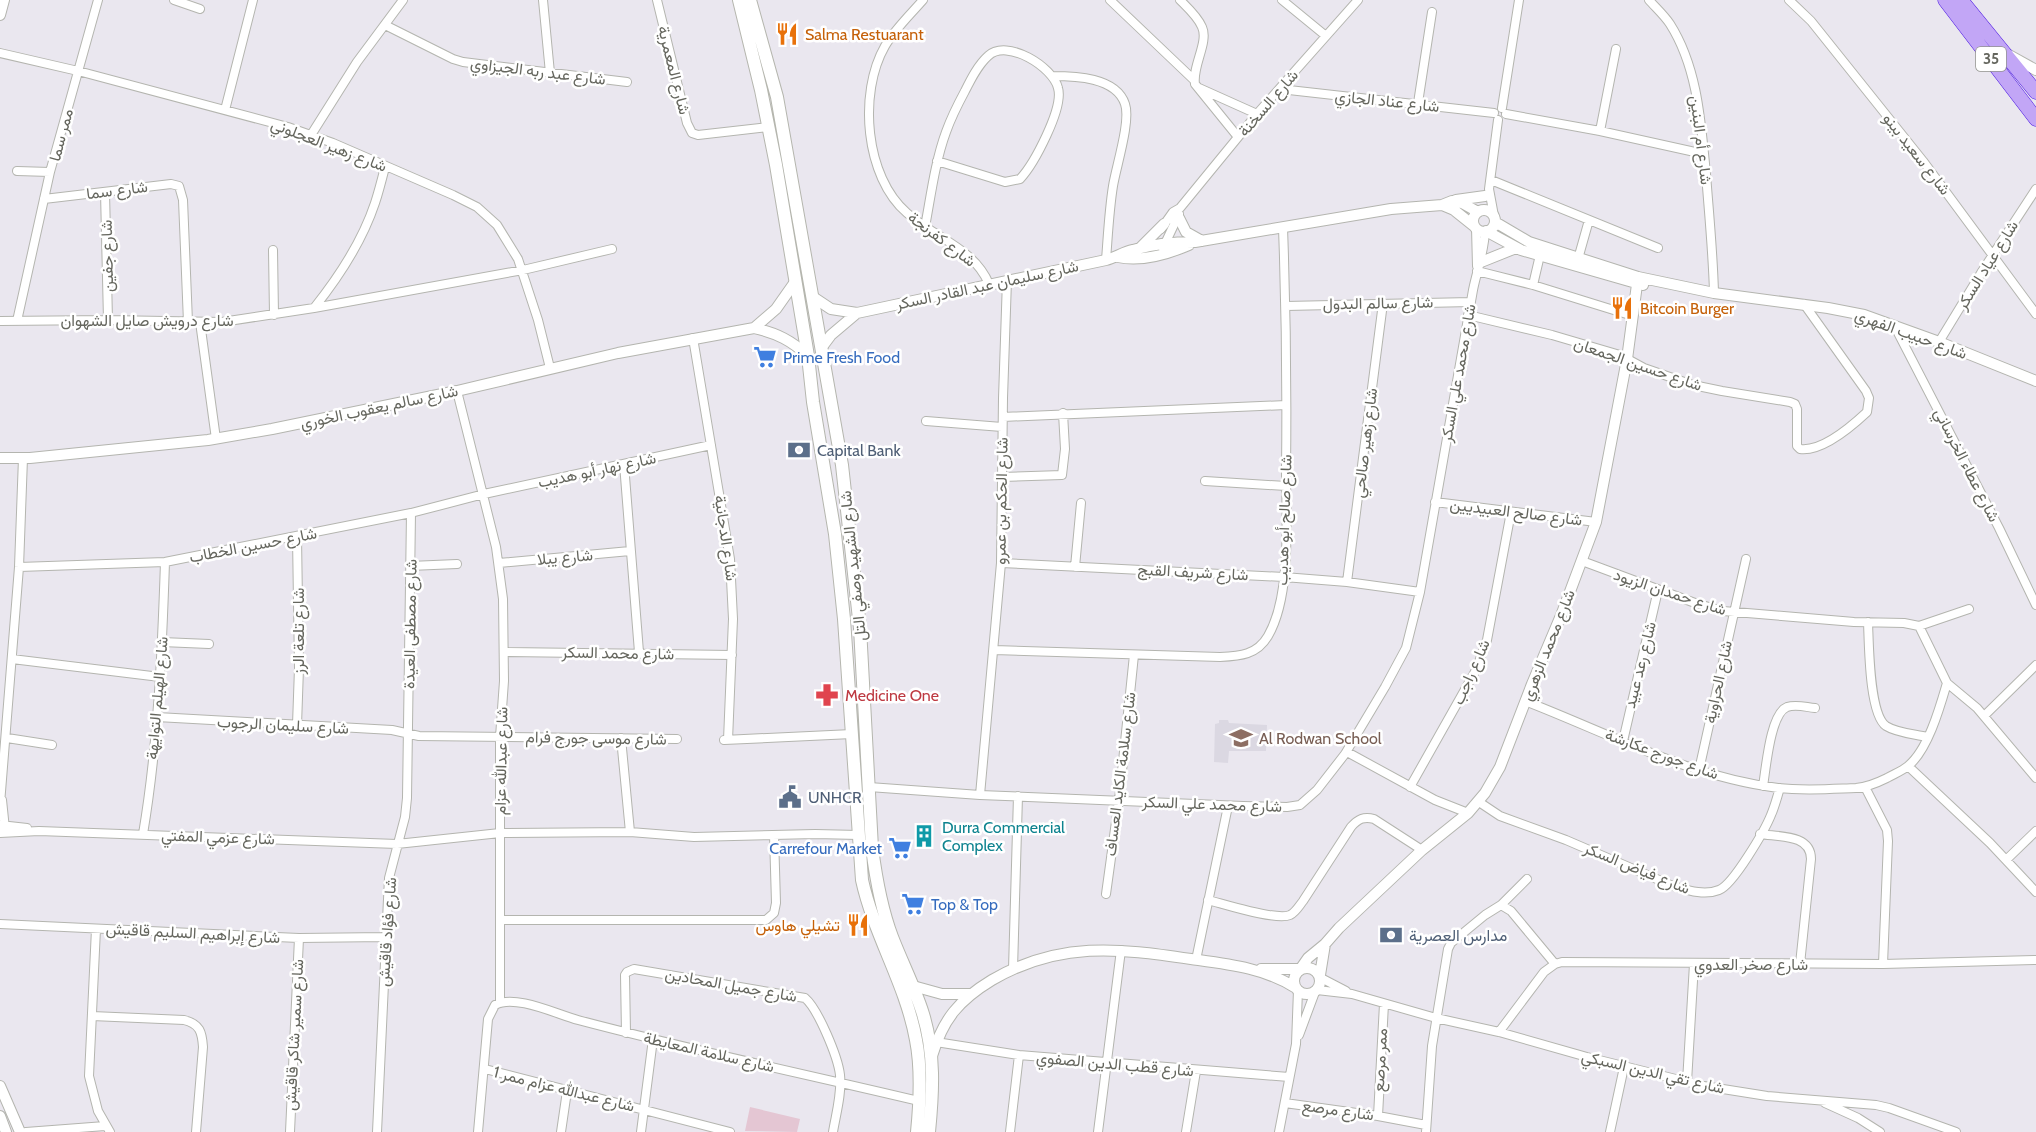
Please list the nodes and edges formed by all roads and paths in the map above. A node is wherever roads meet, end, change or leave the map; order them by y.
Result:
1 (4, 0) edge
2 (98, 0) edge
3 (174, 0) edge
4 (253, 0) edge
5 (403, 0) edge
6 (543, 0) edge
7 (657, 0) edge
8 (737, 0) edge
9 (752, 0) edge
10 (923, 0) edge
11 (1110, 0) edge
12 (1180, 0) edge
13 (1282, 0) edge
14 (1358, 0) edge
15 (1519, 0) edge
16 (1649, 0) edge
17 (1789, 0) edge
18 (1945, 0) edge
19 (1961, 0) edge
20 (200, 9) dead end
21 (1432, 12) dead end
22 (0, 15) edge
23 (385, 25) junction
24 (1326, 36) junction
25 (1616, 49) dead end
26 (0, 53) edge
27 (2004, 53) junction
28 (2036, 70) edge
29 (78, 71) junction
30 (550, 73) junction
31 (1052, 76) junction
32 (627, 82) dead end
33 (1195, 83) junction
34 (1280, 89) junction
35 (2036, 92) edge
36 (1418, 103) junction
37 (225, 110) junction
38 (1257, 114) junction
39 (1500, 114) junction
40 (2035, 115) edge
41 (769, 127) junction
42 (1600, 131) junction
43 (311, 135) junction
44 (1238, 137) junction
45 (1704, 154) junction
46 (937, 161) junction
47 (385, 167) junction
48 (17, 171) dead end
49 (50, 172) junction
50 (1488, 188) junction
51 (2036, 189) edge
52 (105, 192) junction
53 (44, 199) junction
54 (1447, 203) junction
55 (1479, 211) junction
56 (1179, 213) junction
57 (1494, 219) junction
58 (1589, 220) junction
59 (1164, 224) joint
60 (925, 227) junction
61 (1283, 228) junction
62 (1480, 229) junction
63 (1199, 242) junction
64 (1516, 248) junction
65 (1658, 248) dead end
66 (612, 249) dead end
67 (273, 250) dead end
68 (1154, 250) junction
69 (1992, 254) junction
70 (1540, 255) junction
71 (1578, 259) junction
72 (1106, 260) junction
73 (1478, 266) junction
74 (523, 270) junction
75 (1007, 280) junction
76 (1637, 281) junction
77 (795, 282) junction
78 (989, 284) junction
79 (1533, 285) junction
80 (1714, 293) junction
81 (813, 297) junction
82 (1471, 302) junction
83 (1383, 303) junction
84 (1804, 304) junction
85 (1286, 306) junction
86 (314, 308) junction
87 (857, 313) junction
88 (2036, 314) edge
89 (274, 315) junction
90 (1468, 315) junction
91 (1634, 316) junction
92 (108, 320) junction
93 (0, 321) edge
94 (17, 321) junction
95 (188, 322) junction
96 (200, 322) junction
97 (1895, 327) junction
98 (754, 328) junction
99 (693, 338) junction
100 (1939, 342) junction
101 (822, 347) junction
102 (808, 356) junction
103 (1627, 359) junction
104 (550, 368) junction
105 (2036, 381) edge
106 (457, 391) junction
107 (1286, 405) junction
108 (1063, 413) junction
109 (1003, 417) junction
110 (926, 421) dead end
111 (1002, 427) junction
112 (216, 439) junction
113 (711, 446) junction
114 (0, 458) edge
115 (23, 458) junction
116 (624, 465) junction
117 (1002, 477) junction
118 (1205, 481) dead end
119 (1286, 486) junction
120 (483, 494) junction
121 (1435, 502) junction
122 (1081, 504) dead end
123 (1511, 512) junction
124 (411, 513) junction
125 (1596, 522) junction
126 (297, 537) junction
127 (630, 551) junction
128 (1746, 559) dead end
129 (1582, 561) junction
130 (165, 562) junction
131 (1001, 563) junction
132 (457, 564) dead end
133 (499, 564) junction
134 (410, 566) junction
135 (19, 567) junction
136 (1075, 567) junction
137 (1284, 577) junction
138 (1347, 582) junction
139 (1658, 590) junction
140 (1420, 592) junction
141 (857, 595) junction
142 (841, 596) junction
143 (2036, 605) edge
144 (1969, 609) dead end
145 (1733, 613) junction
146 (859, 618) junction
147 (844, 619) junction
148 (1868, 622) junction
149 (1919, 626) junction
150 (162, 642) junction
151 (209, 644) dead end
152 (994, 650) junction
153 (504, 652) junction
154 (639, 652) junction
155 (732, 655) junction
156 (1134, 655) junction
157 (12, 659) junction
158 (2036, 665) edge
159 (159, 677) junction
160 (1947, 682) junction
161 (1525, 701) junction
162 (1815, 708) dead end
163 (1984, 716) junction
164 (157, 717) junction
165 (297, 725) junction
166 (852, 734) junction
167 (408, 735) junction
168 (500, 737) junction
169 (1927, 737) junction
170 (7, 738) junction
171 (621, 738) junction
172 (677, 739) dead end
173 (1623, 741) junction
174 (52, 745) dead end
175 (1347, 752) junction
176 (1908, 766) junction
177 (1699, 770) junction
178 (2036, 778) edge
179 (1763, 786) junction
180 (1410, 787) junction
181 (1865, 787) junction
182 (869, 788) junction
183 (1780, 788) junction
184 (980, 795) junction
185 (1018, 796) junction
186 (1119, 800) junction
187 (1, 802) edge
188 (1479, 802) junction
189 (1228, 806) junction
190 (1468, 813) junction
191 (3, 829) edge
192 (2036, 831) edge
193 (630, 832) junction
194 (500, 833) junction
195 (142, 834) junction
196 (1760, 834) junction
197 (774, 835) junction
198 (859, 835) junction
199 (397, 844) junction
200 (1422, 850) junction
201 (2006, 860) junction
202 (1527, 879) dead end
203 (2036, 892) edge
204 (1106, 894) dead end
205 (1208, 900) junction
206 (1501, 905) junction
207 (500, 920) junction
208 (0, 924) edge
209 (96, 929) junction
210 (299, 938) junction
211 (386, 938) junction
212 (1326, 944) junction
213 (1121, 950) junction
214 (1196, 960) junction
215 (2036, 960) edge
216 (1555, 964) junction
217 (1694, 964) junction
218 (1800, 964) junction
219 (1883, 964) junction
220 (1013, 969) junction
221 (1255, 969) junction
222 (1301, 969) junction
223 (1320, 977) junction
224 (913, 986) junction
225 (1297, 989) junction
226 (1316, 991) junction
227 (971, 994) junction
228 (1352, 994) junction
229 (500, 1003) junction
230 (1384, 1004) junction
231 (92, 1016) junction
232 (1436, 1018) junction
233 (1499, 1032) junction
234 (627, 1033) junction
235 (652, 1039) junction
236 (936, 1042) junction
237 (1296, 1044) junction
238 (1018, 1055) junction
239 (932, 1056) junction
240 (1107, 1064) junction
241 (1624, 1067) junction
242 (484, 1070) junction
243 (1196, 1071) junction
244 (1289, 1077) junction
245 (1688, 1082) junction
246 (840, 1083) junction
247 (0, 1086) edge
248 (567, 1091) junction
249 (1819, 1100) junction
250 (919, 1101) junction
251 (1285, 1103) junction
252 (644, 1109) junction
253 (0, 1116) edge
254 (1378, 1116) junction
255 (108, 1129) edge
256 (1426, 1129) edge
257 (6, 1132) edge
258 (20, 1132) edge
259 (26, 1132) edge
260 (196, 1132) edge
261 (290, 1132) edge
262 (377, 1132) edge
263 (478, 1132) edge
264 (561, 1132) edge
265 (641, 1132) edge
266 (730, 1132) edge
267 (833, 1132) edge
268 (917, 1132) edge
269 (930, 1132) edge
270 (1010, 1132) edge
271 (1098, 1132) edge
272 (1186, 1132) edge
273 (1279, 1132) edge
274 (1610, 1132) edge
275 (1880, 1132) edge
276 (1956, 1132) edge

1 - 22 street
2 - 29 street, ممر سما
3 - 20 street
4 - 37 street
5 - 23 street
6 - 30 street
7 - 41 street, شارع المعمرية
8 - 41 main road, شارع الشهيد وصفي التل
9 - 81 main road, شارع الشهيد وصفي التل
10 - 60 street, شارع كفرنجة
11 - 33 street
12 - 33 street
13 - 24 street
14 - 24 street, شارع السخنة
15 - 39 street
16 - 45 street, شارع أم البنين
17 - 69 street, شارع سعيد بينو
18 - 40 highway, 35
19 - 27 highway, 35
21 - 36 street
23 - 30 street, شارع عبد ربه الجيزاوي
23 - 43 street
24 - 34 street, شارع السخنة
25 - 42 street
26 - 29 street, شارع زهير العجلوني
27 - 28 street
27 - 35 highway, 35
29 - 37 street, شارع زهير العجلوني
29 - 49 street, ممر سما
30 - 32 street, شارع عبد ربه الجيزاوي
31 - 46 street
31 - 46 street
31 - 72 street
33 - 38 street
33 - 44 street
34 - 36 street, شارع عناد الجازي
34 - 38 street, شارع السخنة
36 - 39 street, شارع عناد الجازي
37 - 43 street, شارع زهير العجلوني
38 - 44 street, شارع السخنة
39 - 42 street, شارع عناد الجازي
39 - 50 street
41 - 77 main road, شارع الشهيد وصفي التل
42 - 45 street, شارع عناد الجازي
43 - 47 street, شارع زهير العجلوني
44 - 56 street, شارع السخنة
45 - 80 street, شارع أم البنين
46 - 60 street
47 - 74 street, شارع زهير العجلوني
47 - 86 street
48 - 49 street
49 - 53 street, ممر سما
50 - 54 street
50 - 55 street
50 - 57 street
50 - 58 street
51 - 69 street, شارع عياد السكر
52 - 53 street, شارع سما
52 - 92 street, شارع جفين
52 - 95 street, شارع سما
53 - 94 street
54 - 55 street, شارع سليمان عبد القادر السكر
54 - 61 street, شارع سليمان عبد القادر السكر
54 - 62 street
55 - 57 street
55 - 62 street
56 - 59 street, شارع السخنة
56 - 63 street
56 - 68 street, شارع السخنة
57 - 62 street
57 - 71 street, شارع حبيب الفهري
58 - 65 street
58 - 71 street
59 - 68 street
60 - 78 street, شارع كفرنجة
61 - 63 street, شارع سليمان عبد القادر السكر
61 - 85 street, شارع صالح أبو هديب
62 - 64 street, شارع حبيب الفهري
62 - 73 street, شارع محمد علي السكر
63 - 68 street, شارع سليمان عبد القادر السكر
64 - 70 street, شارع حبيب الفهري
64 - 73 street
66 - 74 street, شارع درويش صايل الشهوان
67 - 89 street
68 - 72 street, شارع سليمان عبد القادر السكر
69 - 88 street, شارع سعيد بينو
69 - 100 street, شارع عياد السكر
70 - 76 street, شارع حبيب الفهري
70 - 79 street
71 - 76 street, شارع حبيب الفهري
72 - 75 street, شارع سليمان عبد القادر السكر
73 - 79 street
73 - 82 street, شارع محمد علي السكر
74 - 86 street, شارع درويش صايل الشهوان
74 - 104 street, شارع زهير العجلوني
75 - 78 street, شارع سليمان عبد القادر السكر
75 - 109 street
76 - 80 street, شارع حبيب الفهري
76 - 91 street, شارع محمد الزهري
77 - 98 street
77 - 102 main road, شارع الشهيد وصفي التل
78 - 87 street, شارع سليمان عبد القادر السكر
79 - 91 street
80 - 84 street, شارع حبيب الفهري
81 - 87 street, شارع سليمان عبد القادر السكر
81 - 101 main road, شارع الشهيد وصفي التل
82 - 83 street, شارع سالم البدول
82 - 90 street, شارع محمد علي السكر
83 - 85 street, شارع سالم البدول
83 - 138 street, شارع زهير صالحي
84 - 97 street, شارع حبيب الفهري
84 - 103 street, شارع حسين الجمعان
85 - 107 street, شارع صالح أبو هديب
86 - 89 street, شارع درويش صايل الشهوان
87 - 101 street, شارع سليمان عبد القادر السكر
89 - 96 street, شارع درويش صايل الشهوان
90 - 103 street, شارع حسين الجمعان
90 - 121 street, شارع محمد علي السكر
91 - 103 street, شارع محمد الزهري
92 - 94 street, شارع درويش صايل الشهوان
92 - 95 street, شارع درويش صايل الشهوان
93 - 94 street, شارع درويش صايل الشهوان
95 - 96 street, شارع درويش صايل الشهوان
96 - 112 street
97 - 100 street, شارع حبيب الفهري
97 - 143 street, شارع عطاء الخرساني
98 - 99 street, شارع سالم يعقوب الخوري
98 - 102 street, شارع سالم يعقوب الخوري
99 - 104 street, شارع سالم يعقوب الخوري
99 - 113 street, شارع الدجانية
100 - 105 street, شارع حبيب الفهري
101 - 141 main road, شارع الشهيد وصفي التل
102 - 142 main road, شارع الشهيد وصفي التل
103 - 125 street, شارع محمد الزهري
104 - 106 street, شارع سالم يعقوب الخوري
106 - 112 street, شارع سالم يعقوب الخوري
106 - 120 street, شارع عبدالله عزام
107 - 108 street, شارع الحكم بن عمرو
107 - 119 street, شارع صالح أبو هديب
108 - 109 street, شارع الحكم بن عمرو
108 - 117 street
109 - 111 street, شارع الحكم بن عمرو
110 - 111 street
111 - 117 street, شارع الحكم بن عمرو
112 - 115 street, شارع سالم يعقوب الخوري
113 - 116 street, شارع نهار أبو هديب
113 - 155 street, شارع الدجانية
114 - 115 street, شارع سالم يعقوب الخوري
115 - 135 street
116 - 120 street, شارع نهار أبو هديب
116 - 127 street
117 - 131 street, شارع الحكم بن عمرو
118 - 119 street
119 - 137 street, شارع صالح أبو هديب
120 - 124 street, شارع حسين الخطاب
120 - 133 street, شارع عبدالله عزام
121 - 123 street, شارع صالح العبيديين
121 - 140 street, شارع محمد علي السكر
122 - 136 street
123 - 125 street, شارع صالح العبيديين
123 - 180 street, شارع راجب
124 - 126 street, شارع حسين الخطاب
124 - 134 street, شارع مصطفى العيدة
125 - 129 street, شارع محمد الزهري
126 - 130 street, شارع حسين الخطاب
126 - 165 street, شارع تلعة الرز
127 - 133 street, شارع يبلا
127 - 154 street
128 - 145 street, شارع الحراوية
129 - 139 street, شارع حمدان الزيود
129 - 161 street, شارع محمد الزهري
130 - 135 street, شارع حسين الخطاب
130 - 150 street, شارع الهيلم التوايهة
131 - 136 street, شارع شريف القبج
131 - 152 street, شارع الحكم بن عمرو
132 - 134 street
133 - 153 street, شارع عبدالله عزام
134 - 167 street, شارع مصطفى العيدة
135 - 157 street
136 - 137 street, شارع شريف القبج
137 - 138 street, شارع شريف القبج
137 - 156 street, شارع صالح أبو هديب
138 - 140 street, شارع شريف القبج
139 - 145 street, شارع حمدان الزيود
139 - 173 street, شارع رعد عبيد
140 - 175 street, شارع محمد علي السكر
141 - 142 main road
141 - 146 main road, شارع الشهيد وصفي التل
142 - 147 main road, شارع الشهيد وصفي التل
144 - 149 street
145 - 148 street, شارع حمدان الزيود
145 - 177 street, شارع الحراوية
146 - 147 main road
146 - 182 main road, شارع الشهيد وصفي التل
147 - 166 main road, شارع الشهيد وصفي التل
148 - 149 street, شارع حمدان الزيود
148 - 169 street
149 - 160 street
150 - 151 street
150 - 159 street, شارع الهيلم التوايهة
152 - 156 street, شارع صالح أبو هديب
152 - 184 street, شارع الحكم بن عمرو
153 - 154 street, شارع محمد السكر
153 - 168 street, شارع عبدالله عزام
154 - 155 street, شارع محمد السكر
155 - 166 street, شارع الدجانية
156 - 186 street, شارع سلامة الكايد العساف
157 - 159 street
157 - 170 street
158 - 163 street
159 - 164 street, شارع الهيلم التوايهة
160 - 163 street
160 - 169 street, شارع جورج عكارشة
161 - 173 street, شارع جورج عكارشة
161 - 188 street, شارع محمد الزهري
162 - 179 street
163 - 178 street
164 - 165 street, شارع سليمان الرجوب
164 - 195 street, شارع الهيلم التوايهة
165 - 167 street, شارع سليمان الرجوب
166 - 198 main road, شارع الشهيد وصفي التل
167 - 168 street, شارع موسى جورج فرام
167 - 199 street, شارع فؤاد قاقيش
168 - 171 street, شارع موسى جورج فرام
168 - 194 street, شارع عبدالله عزام
169 - 176 street, شارع جورج عكارشة
170 - 174 street
170 - 187 street
171 - 172 street, شارع موسى جورج فرام
171 - 193 street
173 - 177 street, شارع جورج عكارشة
175 - 180 street
175 - 189 street, شارع محمد علي السكر
176 - 181 street, شارع جورج عكارشة
176 - 201 street
177 - 179 street, شارع جورج عكارشة
179 - 183 street, شارع جورج عكارشة
180 - 190 street
181 - 183 street, شارع جورج عكارشة
181 - 219 street
182 - 184 street, شارع محمد علي السكر
182 - 224 main road, شارع الشهيد وصفي التل
183 - 196 street, شارع فياض السكر
184 - 185 street, شارع محمد علي السكر
185 - 186 street, شارع محمد علي السكر
185 - 220 street
186 - 189 street, شارع محمد علي السكر
186 - 204 street, شارع سلامة الكايد العساف
187 - 191 street
188 - 190 street, شارع محمد الزهري
188 - 196 street, شارع فياض السكر
189 - 205 street
190 - 200 street, شارع محمد الزهري
191 - 195 street, شارع عزمي المفتي
192 - 201 street
193 - 194 street, شارع عزمي المفتي
193 - 197 street, شارع عزمي المفتي
194 - 199 street, شارع عزمي المفتي
194 - 207 street, شارع عبدالله عزام
195 - 199 street, شارع عزمي المفتي
196 - 218 street
197 - 198 street, شارع عزمي المفتي
197 - 207 street
198 - 250 main road, شارع الشهيد وصفي التل
199 - 211 street, شارع فؤاد قاقيش
200 - 205 street
200 - 212 street, شارع محمد الزهري
201 - 203 street
202 - 206 street
205 - 214 street
206 - 216 street
206 - 232 street
207 - 229 street, شارع عبدالله عزام
208 - 209 street, شارع إبراهيم السليم قاقيش
209 - 210 street, شارع إبراهيم السليم قاقيش
209 - 231 street
210 - 211 street, شارع إبراهيم السليم قاقيش
210 - 261 street, شارع سمير شاكر قاقيش
211 - 262 street, شارع فؤاد قاقيش
212 - 222 street, شارع محمد الزهري
212 - 223 street
213 - 214 street
213 - 220 street
213 - 240 street
214 - 221 street
215 - 219 street, شارع صخر العدوي
216 - 217 street, شارع صخر العدوي
216 - 233 street
217 - 218 street, شارع صخر العدوي
217 - 245 street
218 - 219 street, شارع صخر العدوي
220 - 227 street
221 - 222 street
221 - 225 street
222 - 223 street
222 - 225 street
223 - 226 street
223 - 228 street, شارع تقي الدين السبكي
224 - 227 street
224 - 239 main road, شارع الشهيد وصفي التل
225 - 226 street
225 - 237 street
226 - 228 street, شارع تقي الدين السبكي
226 - 237 street
227 - 236 street
228 - 230 street, شارع تقي الدين السبكي
229 - 234 street, شارع سلامة المعايطة
229 - 242 street, شارع عبدالله عزام
230 - 232 street, شارع تقي الدين السبكي
230 - 254 street, ممر مرصع
231 - 255 street
231 - 260 street
232 - 233 street, شارع تقي الدين السبكي
232 - 256 street
233 - 241 street, شارع تقي الدين السبكي
234 - 235 street, شارع سلامة المعايطة
234 - 246 street, شارع جميل المحادين
235 - 246 street, شارع سلامة المعايطة
235 - 252 street
236 - 238 street
236 - 239 street
237 - 244 street
238 - 240 street, شارع قطب الدين الصفوي
238 - 270 street, شارع قطب الدين الصفوي
239 - 269 main road, شارع الشهيد وصفي التل
240 - 243 street, شارع قطب الدين الصفوي
240 - 271 street
241 - 245 street, شارع تقي الدين السبكي
241 - 274 street
242 - 248 street, شارع عبدالله عزام ممر 1
242 - 263 street, شارع عبدالله عزام
243 - 244 street, شارع قطب الدين الصفوي
243 - 272 street
244 - 251 street
245 - 249 street, شارع تقي الدين السبكي
246 - 250 street, شارع سلامة المعايطة
246 - 267 street
247 - 258 street
248 - 252 street, شارع عبدالله عزام ممر 1
248 - 264 street
249 - 275 street
249 - 276 street, شارع تقي الدين السبكي
250 - 268 main road, شارع الشهيد وصفي التل
251 - 254 street, شارع مرصع
251 - 273 street
252 - 265 street
252 - 266 street, شارع عبدالله عزام ممر 1
253 - 257 street
254 - 256 street, شارع مرصع
255 - 259 street

